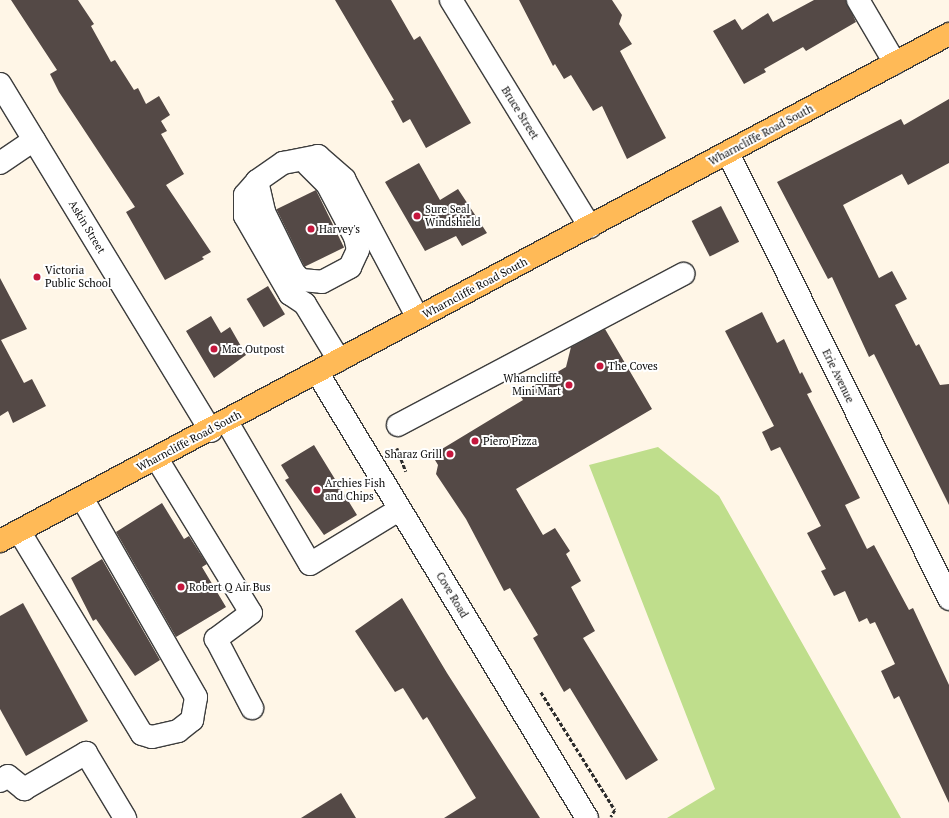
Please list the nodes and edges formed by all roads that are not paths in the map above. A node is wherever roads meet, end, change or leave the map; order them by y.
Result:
1 (451, 0) edge
2 (858, 0) edge
3 (949, 34) edge
4 (895, 63) junction
5 (0, 84) edge
6 (34, 140) junction
7 (728, 153) junction
8 (301, 160) junction
9 (0, 163) edge
10 (258, 181) junction
11 (590, 227) junction
12 (683, 274) dead end
13 (418, 318) junction
14 (339, 360) junction
15 (317, 372) junction
16 (398, 425) dead end
17 (219, 426) junction
18 (157, 459) junction
19 (82, 498) junction
20 (400, 509) junction
21 (19, 531) junction
22 (0, 541) edge
23 (949, 599) edge
24 (252, 708) dead end
25 (0, 781) edge
26 (125, 818) edge
27 (587, 818) edge

1 - 11 street, Bruce Street
2 - 4 street
3 - 4 main road, Wharncliffe Road South
4 - 7 main road, Wharncliffe Road South
5 - 6 street, Askin Street
6 - 9 street
6 - 17 street, Askin Street
7 - 11 main road, Wharncliffe Road South
7 - 23 street, Erie Avenue
8 - 10 street
8 - 10 street
8 - 13 street
10 - 14 street
11 - 13 main road, Wharncliffe Road South
12 - 16 street
13 - 14 main road, Wharncliffe Road South
14 - 15 main road, Wharncliffe Road South
15 - 17 main road, Wharncliffe Road South
15 - 20 street, Cove Road
17 - 18 main road, Wharncliffe Road South
17 - 20 street, Askin Street
18 - 19 main road, Wharncliffe Road South
18 - 24 street
19 - 21 main road, Wharncliffe Road South
19 - 21 street
20 - 27 street, Cove Road
21 - 22 main road, Wharncliffe Road South
25 - 26 street

